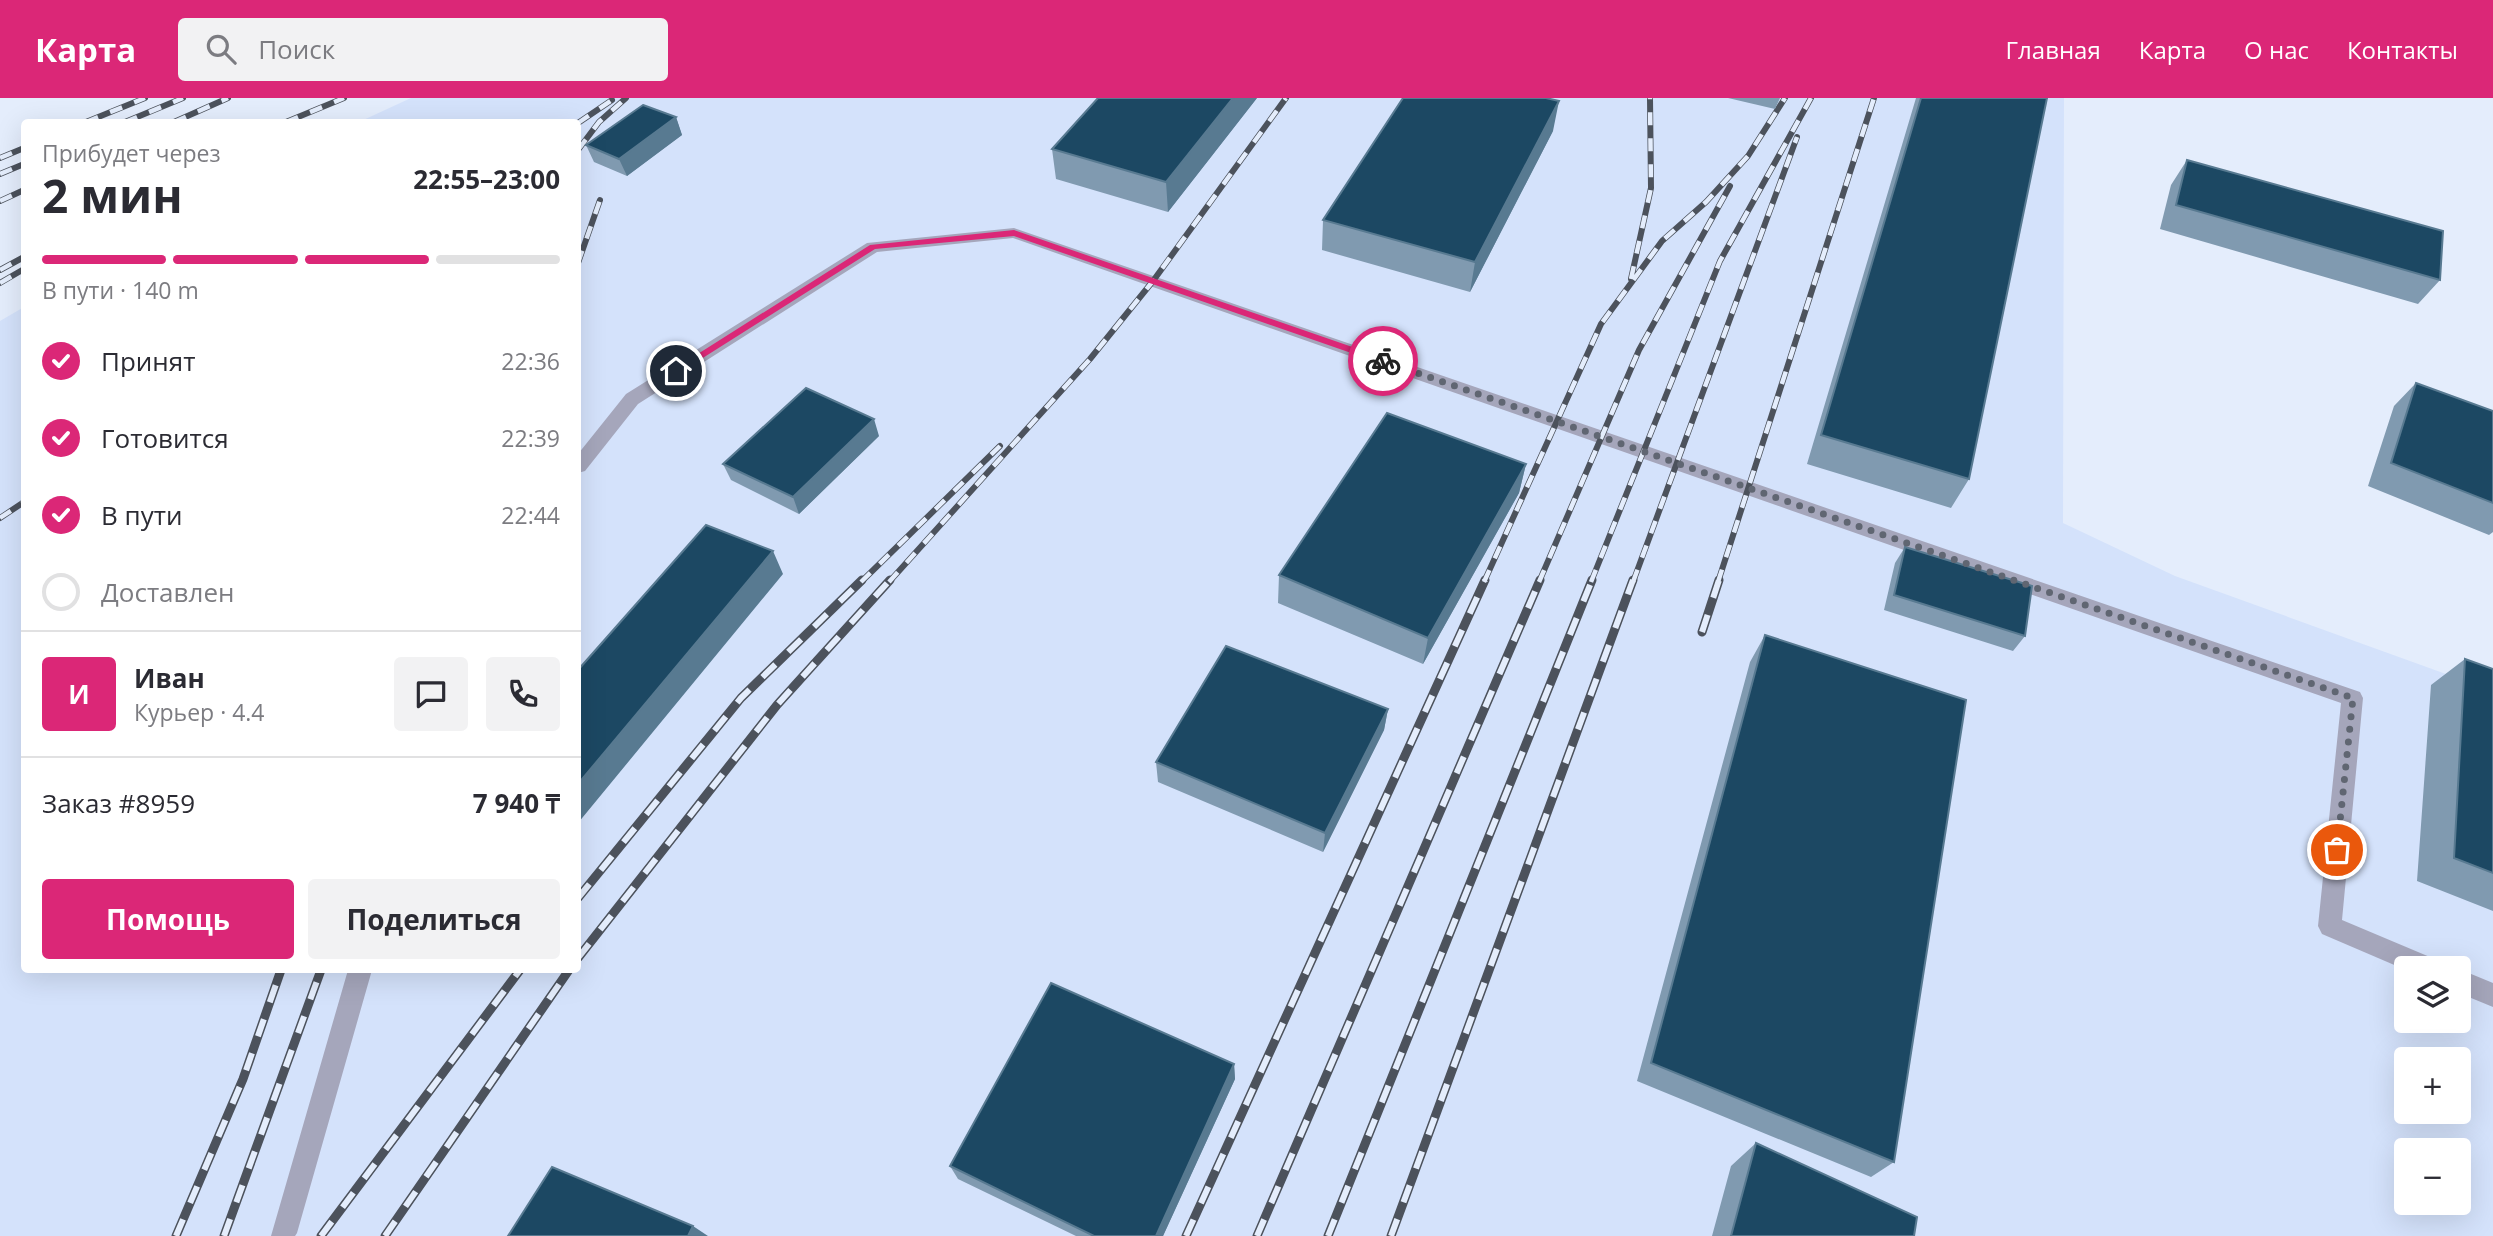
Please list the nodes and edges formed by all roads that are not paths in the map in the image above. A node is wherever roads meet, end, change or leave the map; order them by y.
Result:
1 (581, 462) edge
2 (2400, 956) edge
3 (359, 973) edge
4 (2471, 986) edge
5 (2493, 995) edge
6 (284, 1233) dead end

1 - 2 lane
3 - 6 lane
4 - 5 lane

